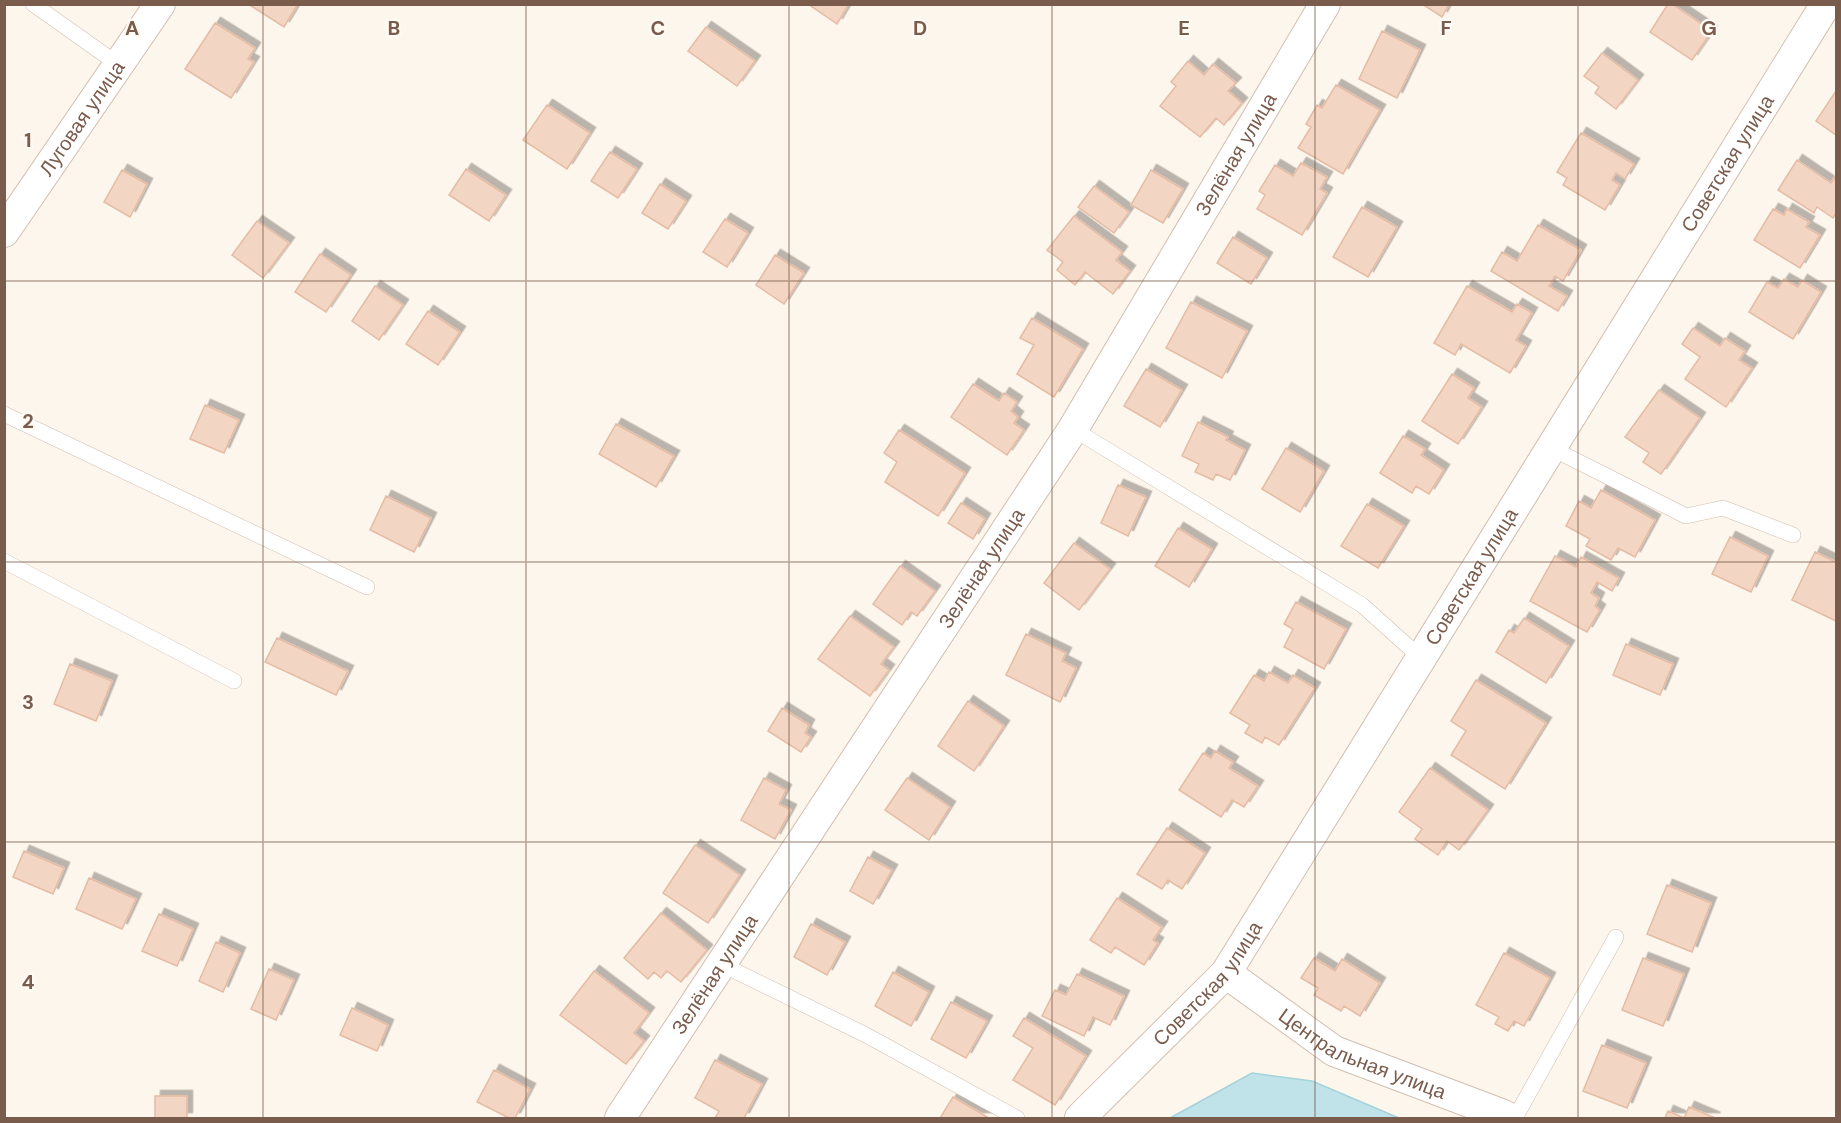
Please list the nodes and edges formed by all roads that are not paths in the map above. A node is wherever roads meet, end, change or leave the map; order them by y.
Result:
1 (33, 4) edge
2 (160, 4) edge
3 (1325, 4) edge
4 (1826, 4) edge
5 (119, 65) junction
6 (4, 232) edge
7 (4, 414) edge
8 (1074, 429) junction
9 (1551, 448) junction
10 (1793, 535) dead end
11 (4, 561) edge
12 (367, 587) dead end
13 (1421, 658) junction
14 (234, 681) dead end
15 (1616, 937) dead end
16 (721, 964) junction
17 (1226, 973) junction
18 (620, 1119) edge
19 (1017, 1119) edge
20 (1080, 1119) edge
21 (1509, 1119) edge
22 (1515, 1119) edge

1 - 5 lane
2 - 5 street, Луговая улица
3 - 8 street, Зелёная улица
4 - 9 street, Советская улица
5 - 6 street, Луговая улица
7 - 12 lane
8 - 13 lane
8 - 16 street, Зелёная улица
9 - 10 lane
9 - 13 street, Советская улица
11 - 14 lane
13 - 17 street, Советская улица
15 - 22 lane
16 - 18 street, Зелёная улица
16 - 19 lane
17 - 20 street, Советская улица
17 - 21 street, Центральная улица

